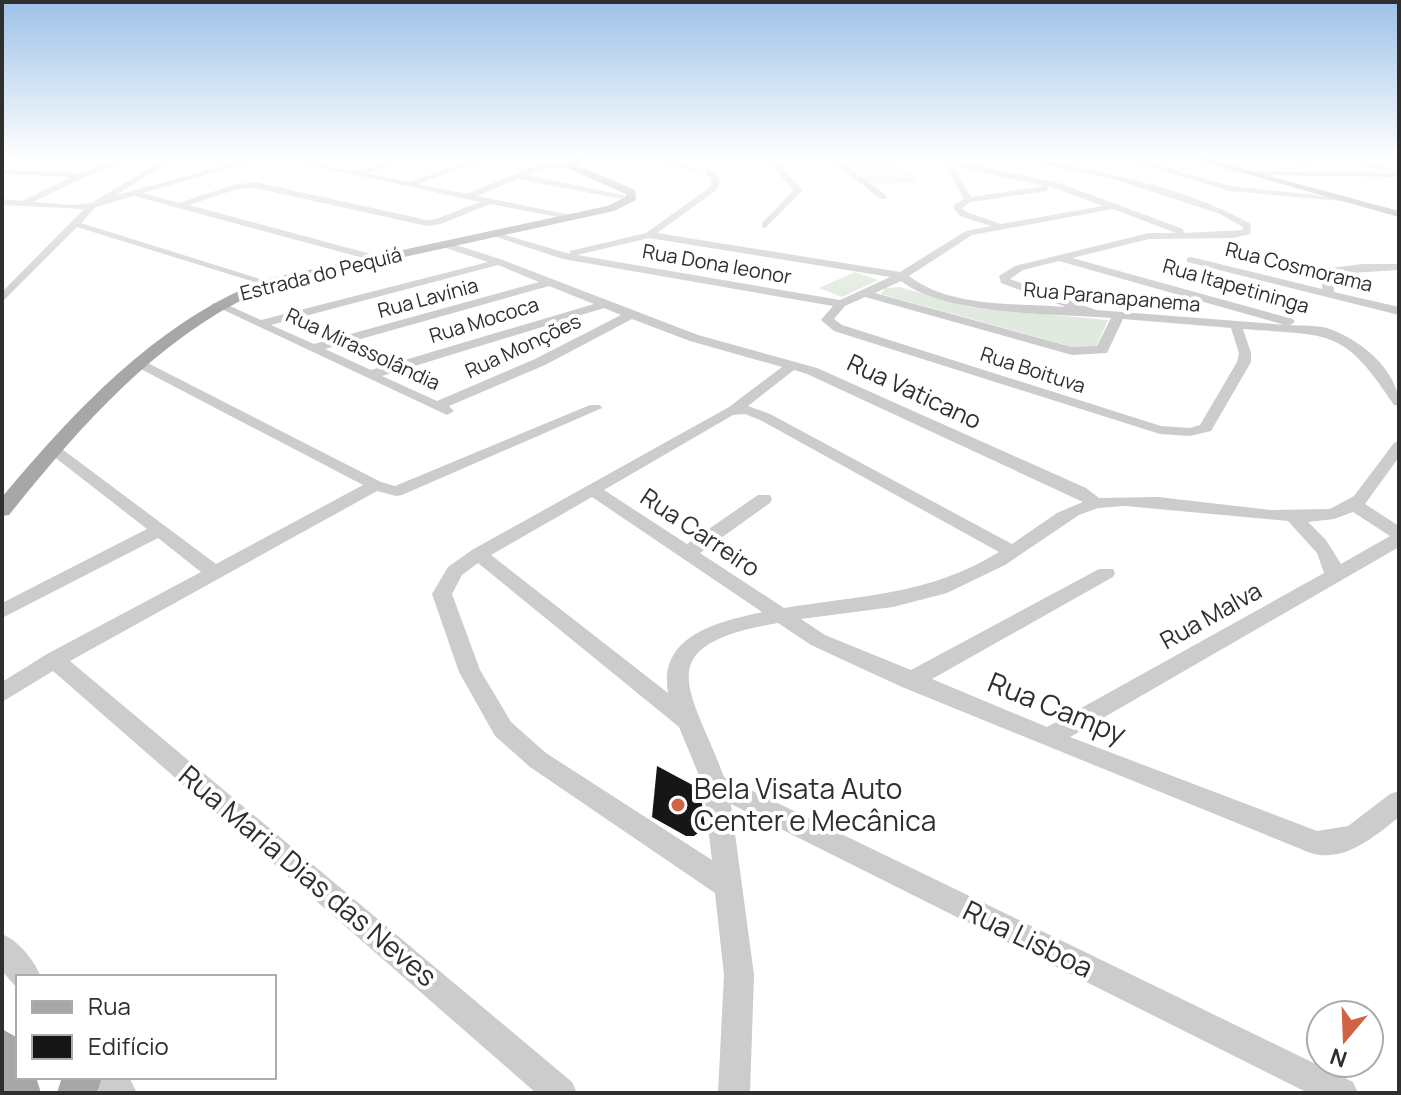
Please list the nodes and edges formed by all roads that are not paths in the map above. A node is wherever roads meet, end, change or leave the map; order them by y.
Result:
1 (73, 208) edge
2 (90, 208) edge
3 (192, 208) edge
4 (360, 208) edge
5 (472, 208) edge
6 (528, 208) edge
7 (612, 208) edge
8 (686, 208) edge
9 (781, 208) edge
10 (957, 208) edge
11 (1104, 208) edge
12 (1121, 208) edge
13 (1211, 208) edge
14 (1378, 208) edge
15 (1399, 214) edge
16 (571, 218) junction
17 (75, 224) junction
18 (765, 225) dead end
19 (1000, 226) junction
20 (1189, 234) junction
21 (495, 235) junction
22 (649, 235) junction
23 (447, 245) junction
24 (563, 256) junction
25 (1061, 258) junction
26 (378, 259) junction
27 (1191, 260) dead end
28 (499, 262) junction
29 (1399, 267) edge
30 (902, 276) junction
31 (552, 282) junction
32 (268, 283) junction
33 (2, 284) edge
34 (1328, 292) junction
35 (867, 294) junction
36 (2, 299) edge
37 (217, 304) junction
38 (607, 304) junction
39 (841, 304) junction
40 (1049, 304) junction
41 (1399, 311) edge
42 (1118, 316) junction
43 (628, 318) junction
44 (263, 323) junction
45 (1236, 326) junction
46 (1327, 332) junction
47 (315, 348) junction
48 (142, 364) junction
49 (791, 366) junction
50 (373, 374) junction
51 (1385, 379) junction
52 (1399, 386) edge
53 (1399, 402) edge
54 (595, 408) dead end
55 (443, 409) joint
56 (732, 410) junction
57 (1399, 446) edge
58 (53, 449) junction
59 (375, 485) junction
60 (593, 490) junction
61 (764, 499) dead end
62 (1096, 503) junction
63 (1355, 505) junction
64 (2, 510) edge
65 (1295, 519) junction
66 (160, 530) junction
67 (1399, 536) edge
68 (689, 552) junction
69 (1013, 552) junction
70 (478, 554) junction
71 (214, 572) junction
72 (1106, 573) dead end
73 (1334, 576) junction
74 (2, 611) edge
75 (780, 616) junction
76 (54, 660) junction
77 (910, 681) junction
78 (2, 693) edge
79 (689, 722) junction
80 (1048, 738) junction
81 (715, 784) junction
82 (1399, 802) edge
83 (727, 886) junction
84 (2, 948) edge
85 (24, 975) edge
86 (2, 1048) edge
87 (16, 1075) edge
88 (561, 1093) edge
89 (734, 1093) edge
90 (1342, 1093) edge

1 - 33 street
2 - 17 street
3 - 26 street
4 - 5 street
6 - 16 street
7 - 16 main road, Estrada do Pequiá
8 - 22 street
9 - 18 street
10 - 19 street
11 - 19 street
12 - 20 street
13 - 20 street
14 - 15 main road
16 - 21 main road, Estrada do Pequiá
17 - 32 street
17 - 36 street
19 - 30 street
20 - 25 street
21 - 23 main road, Estrada do Pequiá
21 - 24 street, Rua Dona leonor
22 - 24 street
22 - 30 street, Rua Paranapanema
23 - 26 main road, Estrada do Pequiá
23 - 28 street, Rua Vaticano
24 - 39 street, Rua Dona leonor
25 - 40 street
25 - 46 street, Rua Itapetininga
26 - 32 main road, Estrada do Pequiá
27 - 34 street, Rua Cosmorama
28 - 31 street, Rua Vaticano
28 - 44 street
29 - 34 street
30 - 35 street
30 - 40 street, Rua Paranapanema
31 - 38 street, Rua Vaticano
31 - 47 street, Rua Lavínia
32 - 37 main road, Estrada do Pequiá
34 - 41 street, Rua Cosmorama
35 - 39 street
35 - 42 street
37 - 44 street, Rua Mirassolândia
37 - 48 main road, Estrada do Pequiá
38 - 43 street, Rua Vaticano
38 - 50 street, Rua Mococa
39 - 45 street, Rua Boituva
40 - 42 street, Rua Paranapanema
42 - 45 street, Rua Paranapanema
43 - 49 street, Rua Vaticano
43 - 55 street, Rua Monções
44 - 47 street, Rua Mirassolândia
45 - 46 street, Rua Paranapanema
46 - 51 street, Rua Itapetininga
47 - 50 street, Rua Mirassolândia
48 - 58 main road, Estrada do Pequiá
48 - 59 street
49 - 56 street
49 - 62 street, Rua Vaticano
50 - 55 street, Rua Mirassolândia
51 - 52 street, Rua Itapetininga
51 - 53 street, Rua Itapetininga
54 - 59 street
56 - 60 street
56 - 69 street
57 - 63 street
58 - 64 main road, Estrada do Pequiá
58 - 66 street
59 - 71 street
60 - 68 street, Rua Carreiro
60 - 70 street
61 - 68 street
62 - 65 street
62 - 69 street
63 - 65 street
63 - 67 street
65 - 73 street
66 - 71 street
66 - 74 street
67 - 73 street, Rua Malva
68 - 75 street, Rua Carreiro
69 - 75 street
70 - 79 street
70 - 83 street
71 - 76 street
72 - 77 street
73 - 80 street, Rua Malva
75 - 77 street, Rua Campy
75 - 79 street
76 - 78 street
76 - 88 street, Rua Maria Dias das Neves
77 - 80 street, Rua Campy
79 - 81 street
80 - 82 street, Rua Campy
81 - 83 street
81 - 90 street, Rua Lisboa
83 - 89 street
84 - 85 street
86 - 87 main road

